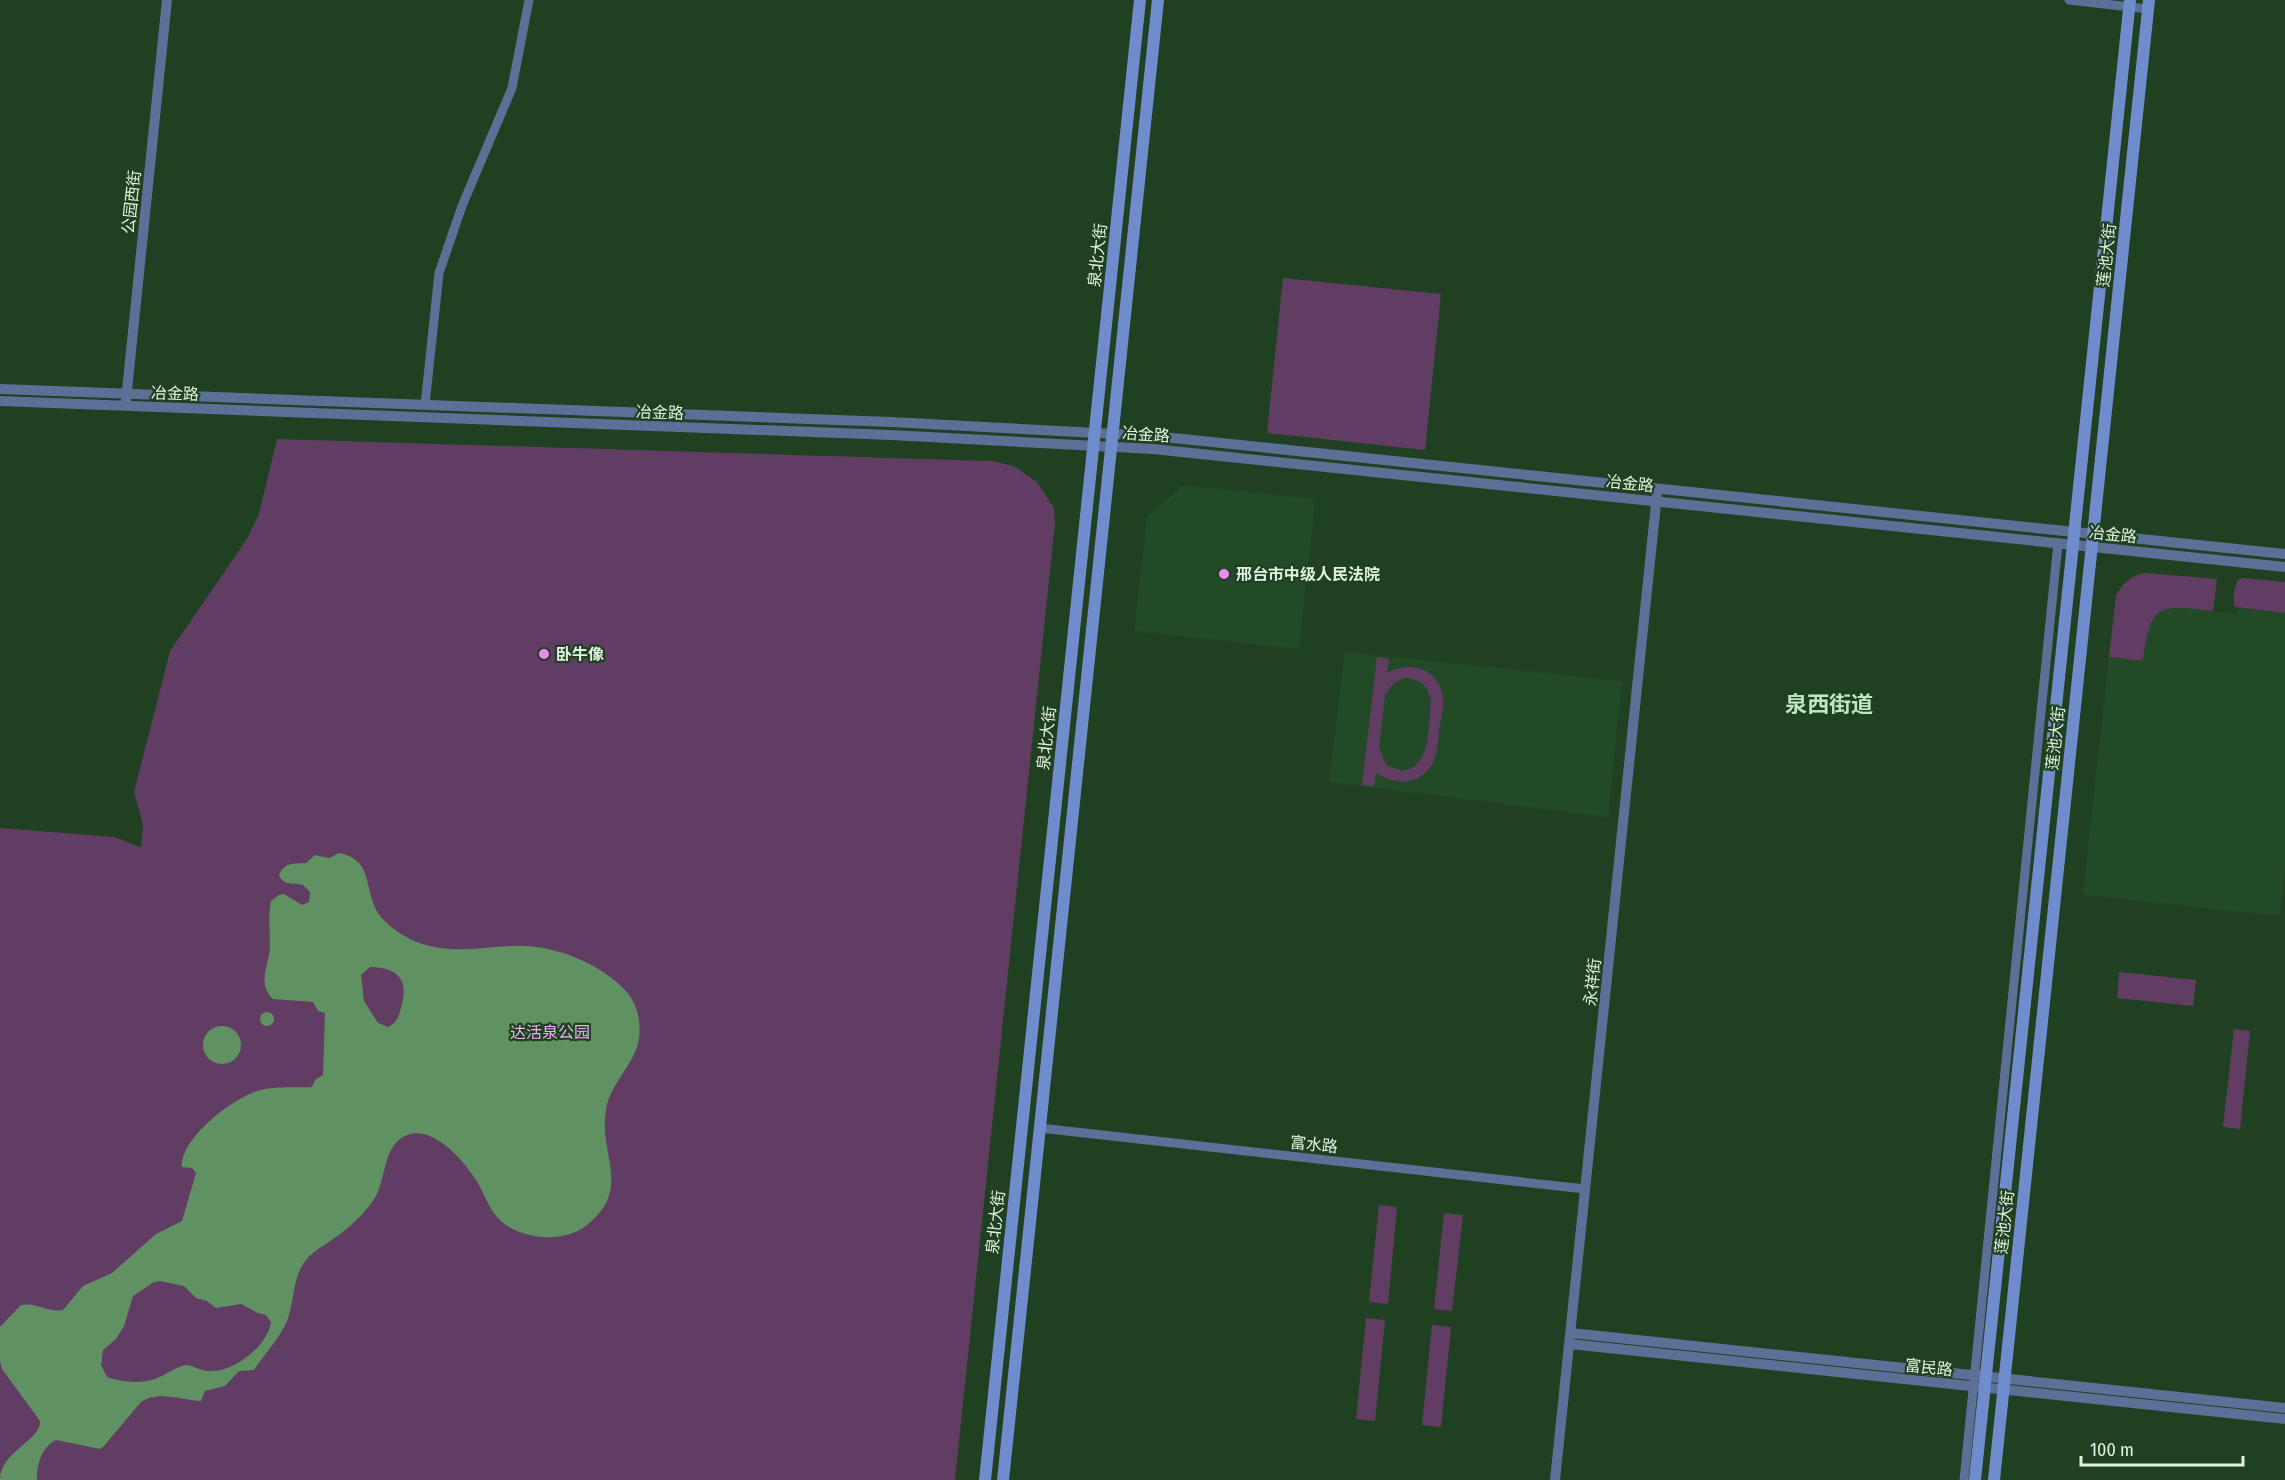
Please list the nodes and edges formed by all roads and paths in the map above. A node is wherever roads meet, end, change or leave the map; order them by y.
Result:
1 (167, 0) edge
2 (529, 0) edge
3 (1140, 0) edge
4 (1158, 0) edge
5 (2069, 0) edge
6 (2129, 3) edge
7 (2148, 4) edge
8 (0, 389) edge
9 (127, 394) junction
10 (0, 401) edge
11 (425, 405) junction
12 (125, 406) junction
13 (1094, 439) junction
14 (1112, 440) junction
15 (1658, 488) junction
16 (1656, 501) junction
17 (2073, 538) junction
18 (2092, 540) junction
19 (2058, 543) junction
20 (2285, 554) edge
21 (2285, 567) edge
22 (1040, 1128) junction
23 (1586, 1189) junction
24 (1570, 1338) junction
25 (1980, 1382) junction
26 (2004, 1384) junction
27 (2285, 1408) edge
28 (2285, 1419) edge
29 (985, 1480) edge
30 (1003, 1480) edge
31 (1556, 1480) edge
32 (1964, 1480) edge
33 (1975, 1480) edge
34 (1994, 1480) edge

1 - 9 street, 公园西街
2 - 11 street
3 - 13 main road, 泉北大街
4 - 14 main road, 泉北大街
5 - 6 street
6 - 7 street
6 - 17 main road, 莲池大街
7 - 18 main road, 莲池大街
8 - 9 street, 冶金路
9 - 11 street, 冶金路
9 - 12 street, 公园西街
10 - 12 street, 冶金路
11 - 13 street, 冶金路
12 - 13 street, 冶金路
13 - 14 street, 冶金路
13 - 29 main road, 泉北大街
14 - 15 street, 冶金路
14 - 16 street, 冶金路
14 - 22 main road, 泉北大街
15 - 16 street, 永祥街
15 - 17 street, 冶金路
16 - 19 street, 冶金路
16 - 23 street, 永祥街
17 - 18 street, 冶金路
17 - 19 street, 冶金路
17 - 25 main road, 莲池大街
18 - 20 street, 冶金路
18 - 21 street, 冶金路
18 - 26 main road, 莲池大街
19 - 25 street
22 - 23 street, 富水路
22 - 30 main road, 泉北大街
23 - 24 street, 永祥街
24 - 25 street, 富民路
24 - 31 street, 永祥街
25 - 26 street, 富民路
25 - 32 street
25 - 33 main road, 莲池大街
26 - 27 street, 富民路
26 - 28 street, 富民路
26 - 34 main road, 莲池大街

